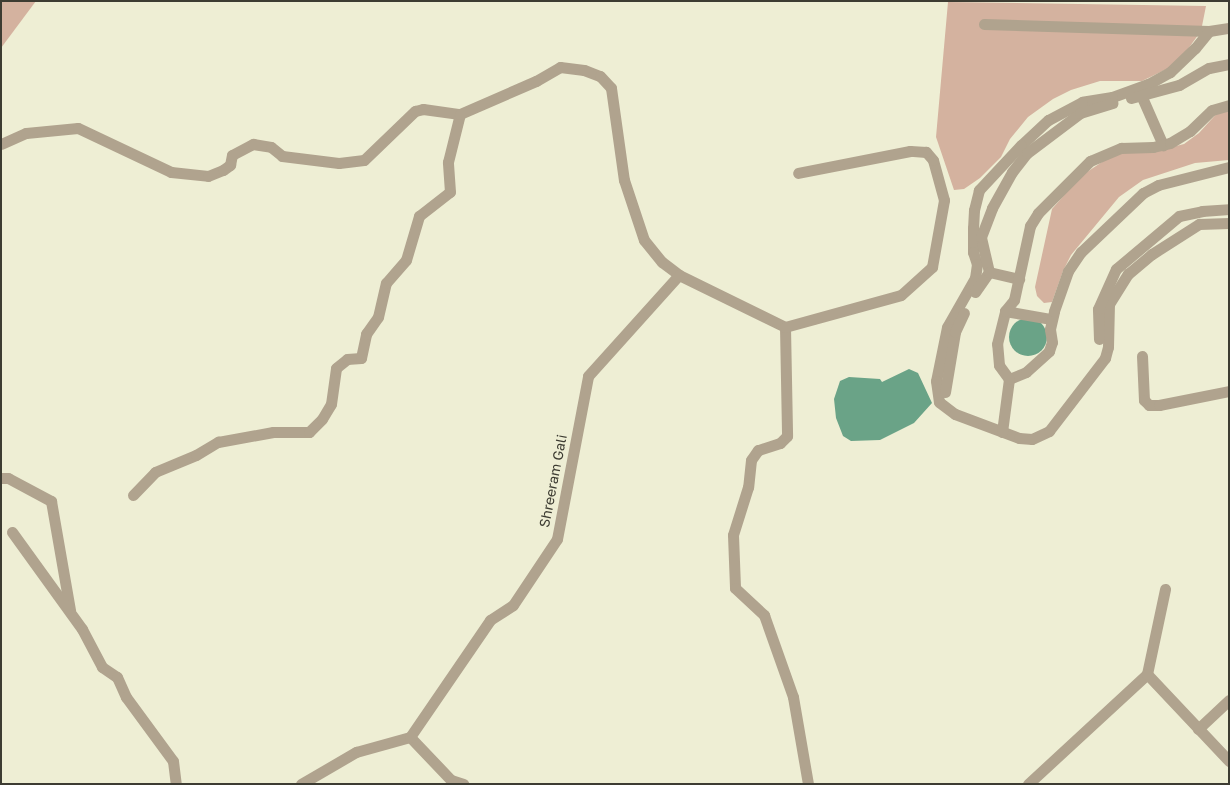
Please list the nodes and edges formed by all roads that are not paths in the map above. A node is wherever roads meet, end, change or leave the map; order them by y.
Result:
1 (984, 24) dead end
2 (1229, 28) edge
3 (1209, 31) junction
4 (1229, 64) edge
5 (1141, 94) junction
6 (1229, 105) edge
7 (460, 114) junction
8 (1, 144) edge
9 (1163, 145) junction
10 (1229, 167) edge
11 (798, 173) dead end
12 (1229, 209) edge
13 (1229, 223) edge
14 (989, 272) junction
15 (679, 275) junction
16 (1019, 279) junction
17 (1005, 311) junction
18 (1051, 319) junction
19 (785, 327) junction
20 (1099, 339) dead end
21 (1142, 356) dead end
22 (1009, 379) junction
23 (1229, 391) edge
24 (945, 392) dead end
25 (1002, 432) junction
26 (1, 478) edge
27 (133, 495) dead end
28 (12, 532) dead end
29 (1165, 589) dead end
30 (71, 614) junction
31 (1147, 674) junction
32 (1229, 700) edge
33 (1198, 729) junction
34 (410, 737) junction
35 (1229, 761) edge
36 (176, 784) edge
37 (301, 784) edge
38 (463, 784) edge
39 (808, 784) edge
40 (1028, 784) edge

1 - 3 street
2 - 3 street
3 - 25 street
4 - 5 street
5 - 9 street
5 - 14 street
6 - 9 street
7 - 8 street
7 - 15 street
7 - 27 street
9 - 16 street
10 - 18 street
11 - 19 street
12 - 20 street
13 - 25 street
14 - 16 street
14 - 24 street
15 - 19 street
15 - 34 street, Shreeram Gali
16 - 17 street
17 - 18 street
17 - 22 street
18 - 22 street
19 - 39 street
21 - 23 street
22 - 25 street
26 - 30 street
28 - 30 street
29 - 31 street
30 - 36 street
31 - 33 street
31 - 40 street
32 - 33 street
33 - 35 street
34 - 37 street
34 - 38 street

